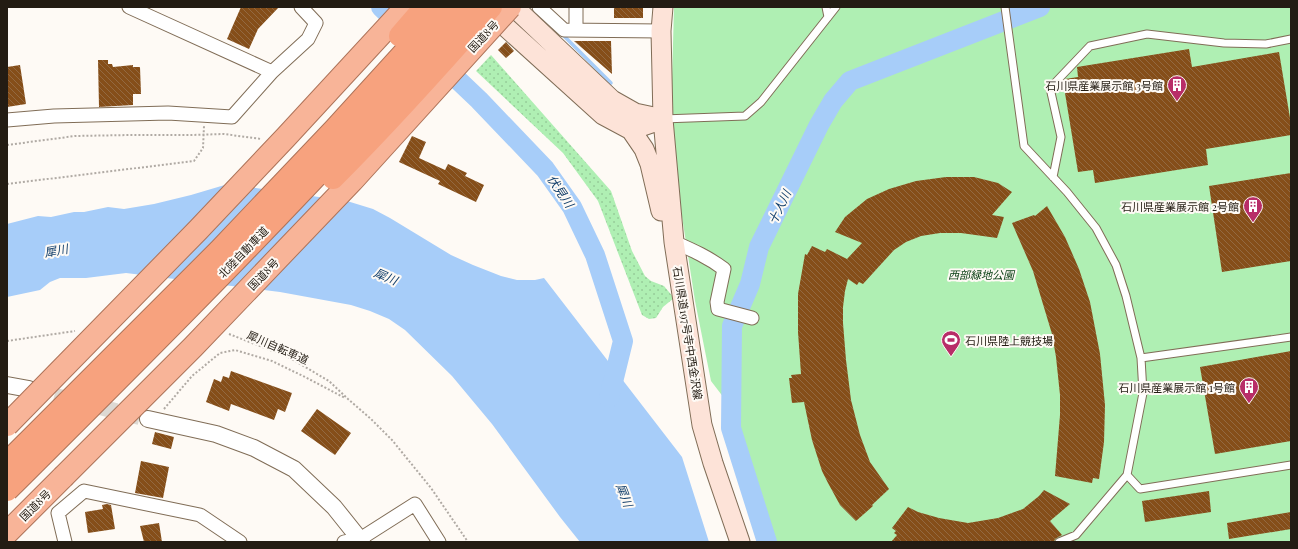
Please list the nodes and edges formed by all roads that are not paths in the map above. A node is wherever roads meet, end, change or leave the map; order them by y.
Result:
1 (129, 7) edge
2 (301, 7) edge
3 (406, 7) edge
4 (425, 7) edge
5 (446, 7) edge
6 (470, 7) edge
7 (484, 7) edge
8 (491, 7) edge
9 (510, 7) edge
10 (514, 7) edge
11 (539, 7) edge
12 (576, 7) edge
13 (662, 7) edge
14 (826, 7) edge
15 (836, 7) edge
16 (1005, 7) edge
17 (828, 17) junction
18 (576, 30) junction
19 (661, 31) junction
20 (1291, 39) edge
21 (272, 72) junction
22 (663, 119) junction
23 (7, 120) edge
24 (631, 130) junction
25 (1054, 177) junction
26 (674, 242) junction
27 (752, 318) dead end
28 (1291, 337) edge
29 (1141, 358) junction
30 (7, 385) edge
31 (29, 389) tunnel mouth
32 (92, 392) junction
33 (148, 419) tunnel mouth
34 (7, 425) edge
35 (7, 463) edge
36 (1291, 465) edge
37 (1127, 475) junction
38 (7, 490) edge
39 (7, 533) edge
40 (361, 540) edge
41 (65, 542) edge
42 (240, 542) edge
43 (344, 542) edge
44 (439, 542) edge
45 (740, 542) edge
46 (1060, 542) edge

1 - 21 street
2 - 21 street
3 - 34 highway, bridge
4 - 32 highway, bridge
5 - 32 highway, 北陸自動車道, bridge
6 - 32 highway, 北陸自動車道, bridge
7 - 24 main road
8 - 32 highway, bridge
9 - 39 highway, 国道8号, bridge
10 - 22 main road
11 - 18 street
12 - 18 street
13 - 19 main road, 石川県道197号寺中西金沢線
14 - 17 lane
15 - 17 lane
16 - 25 lane
17 - 22 lane
18 - 19 street
19 - 22 main road, 石川県道197号寺中西金沢線
20 - 25 lane
21 - 23 street
22 - 24 main road
22 - 26 main road, 石川県道197号寺中西金沢線
24 - 26 main road
25 - 29 lane
26 - 27 street
26 - 45 main road, 石川県道197号寺中西金沢線
28 - 29 lane
29 - 37 lane
30 - 31 street
32 - 35 highway, 北陸自動車道, bridge
32 - 38 highway, 北陸自動車道, bridge
33 - 40 street
36 - 37 lane
37 - 46 lane
40 - 43 street
40 - 44 street
41 - 42 street

